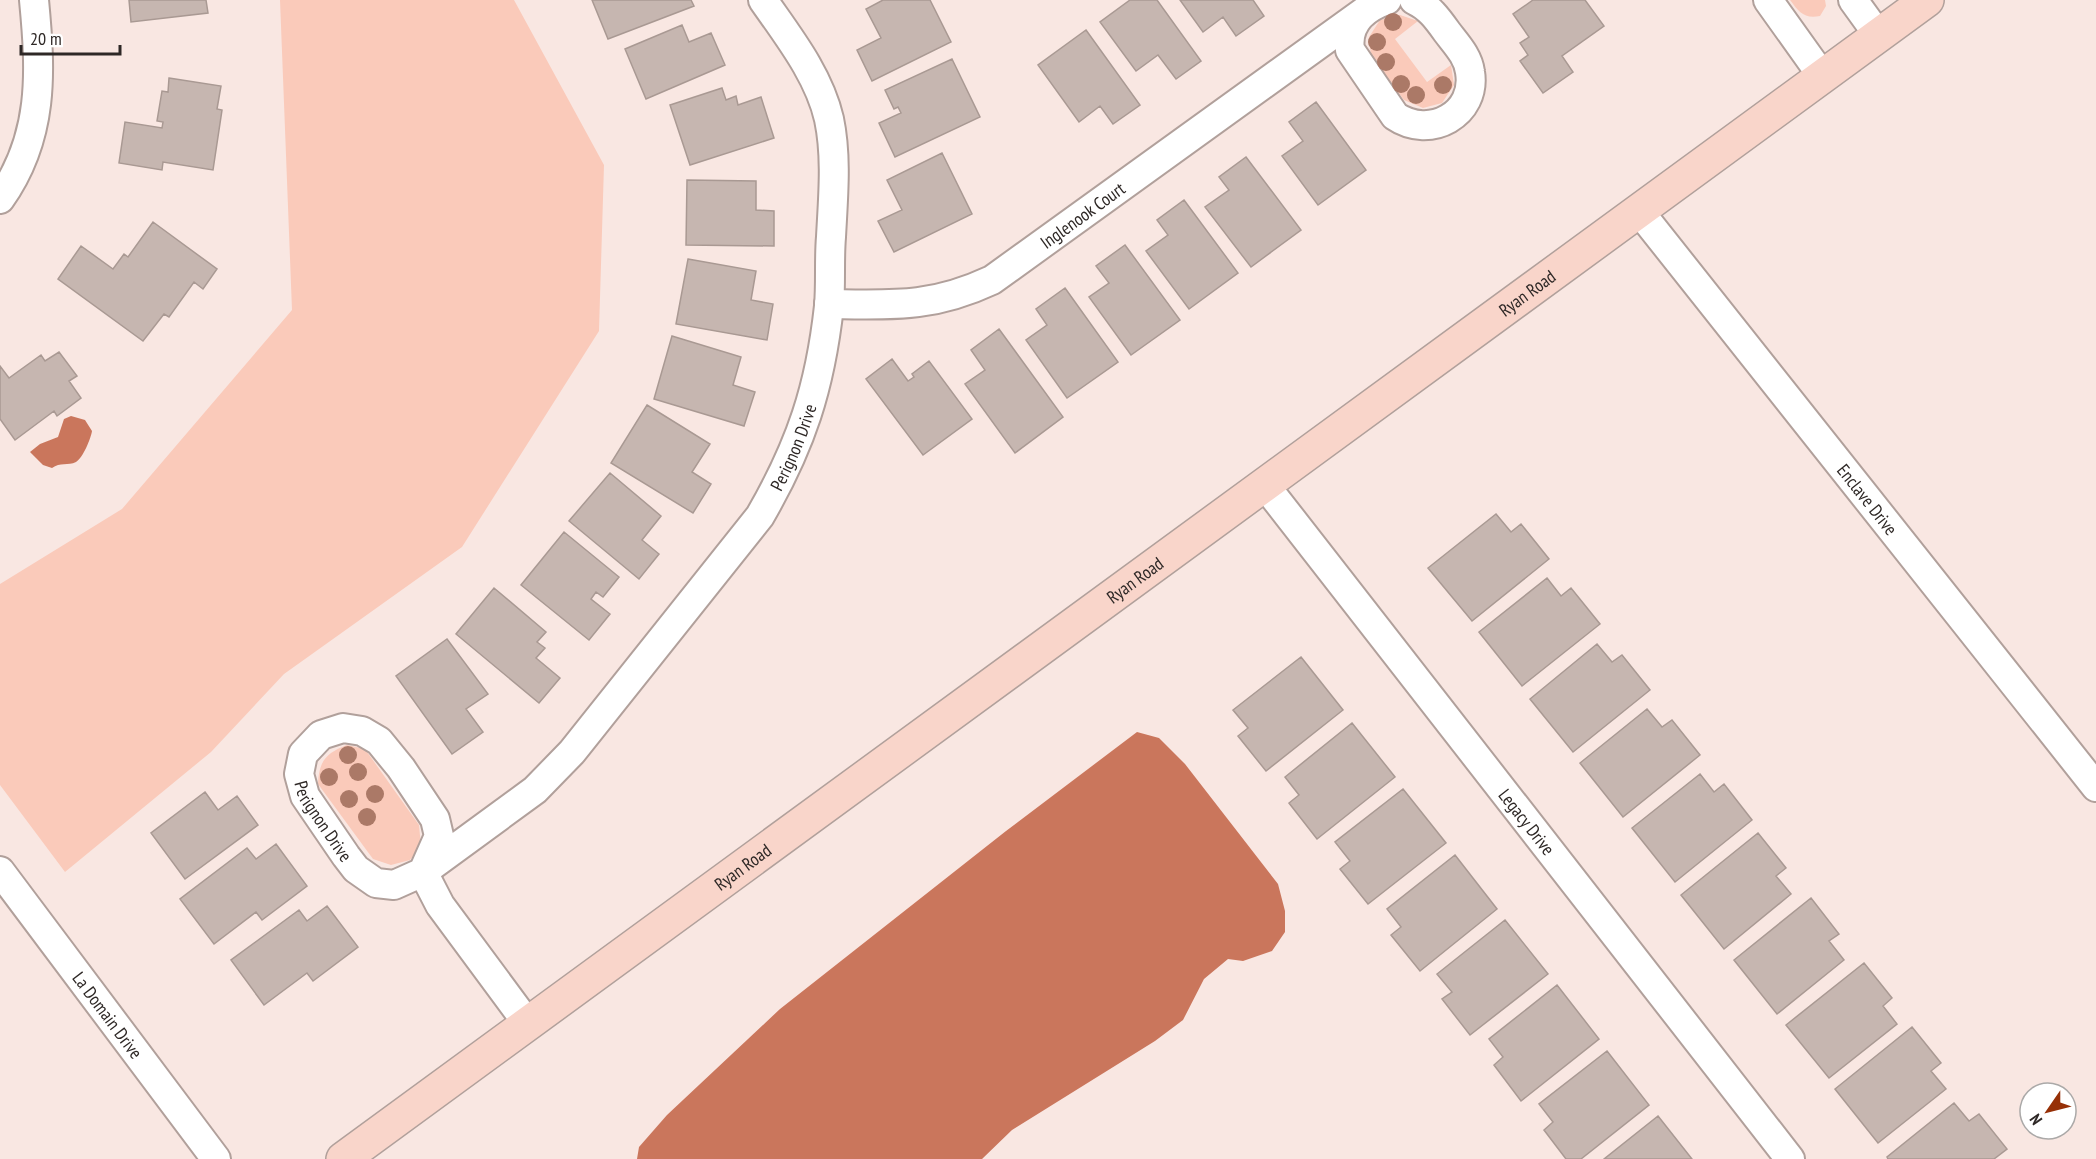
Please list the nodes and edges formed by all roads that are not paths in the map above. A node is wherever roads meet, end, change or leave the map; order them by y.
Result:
1 (34, 0) edge
2 (762, 0) edge
3 (1414, 0) edge
4 (1768, 0) edge
5 (1853, 0) edge
6 (1927, 0) edge
7 (1376, 6) edge
8 (1879, 36) junction
9 (1307, 52) junction
10 (1365, 75) junction
11 (1823, 76) junction
12 (0, 200) edge
13 (1639, 211) junction
14 (829, 304) junction
15 (1264, 484) junction
16 (2096, 787) edge
17 (427, 803) junction
18 (505, 813) junction
19 (0, 871) edge
20 (423, 872) junction
21 (528, 1024) junction
22 (216, 1159) edge
23 (343, 1159) edge
24 (1790, 1159) edge

1 - 12 street
2 - 14 street, Perignon Drive
3 - 10 street, Inglenook Court
4 - 11 street
5 - 8 street
6 - 8 main road, Ryan Road
7 - 9 street, Inglenook Court
7 - 10 street, Inglenook Court
8 - 11 main road, Ryan Road
9 - 10 street, Inglenook Court
9 - 14 street, Inglenook Court
11 - 13 main road, Ryan Road
13 - 15 main road, Ryan Road
13 - 16 street, Enclave Drive
14 - 18 street, Perignon Drive
15 - 21 main road, Ryan Road
15 - 24 street, Legacy Drive
17 - 18 street, Perignon Drive
17 - 20 street, Perignon Drive
17 - 20 street, Perignon Drive
18 - 20 street, Perignon Drive
19 - 22 street, La Domain Drive
20 - 21 street
21 - 23 main road, Ryan Road

